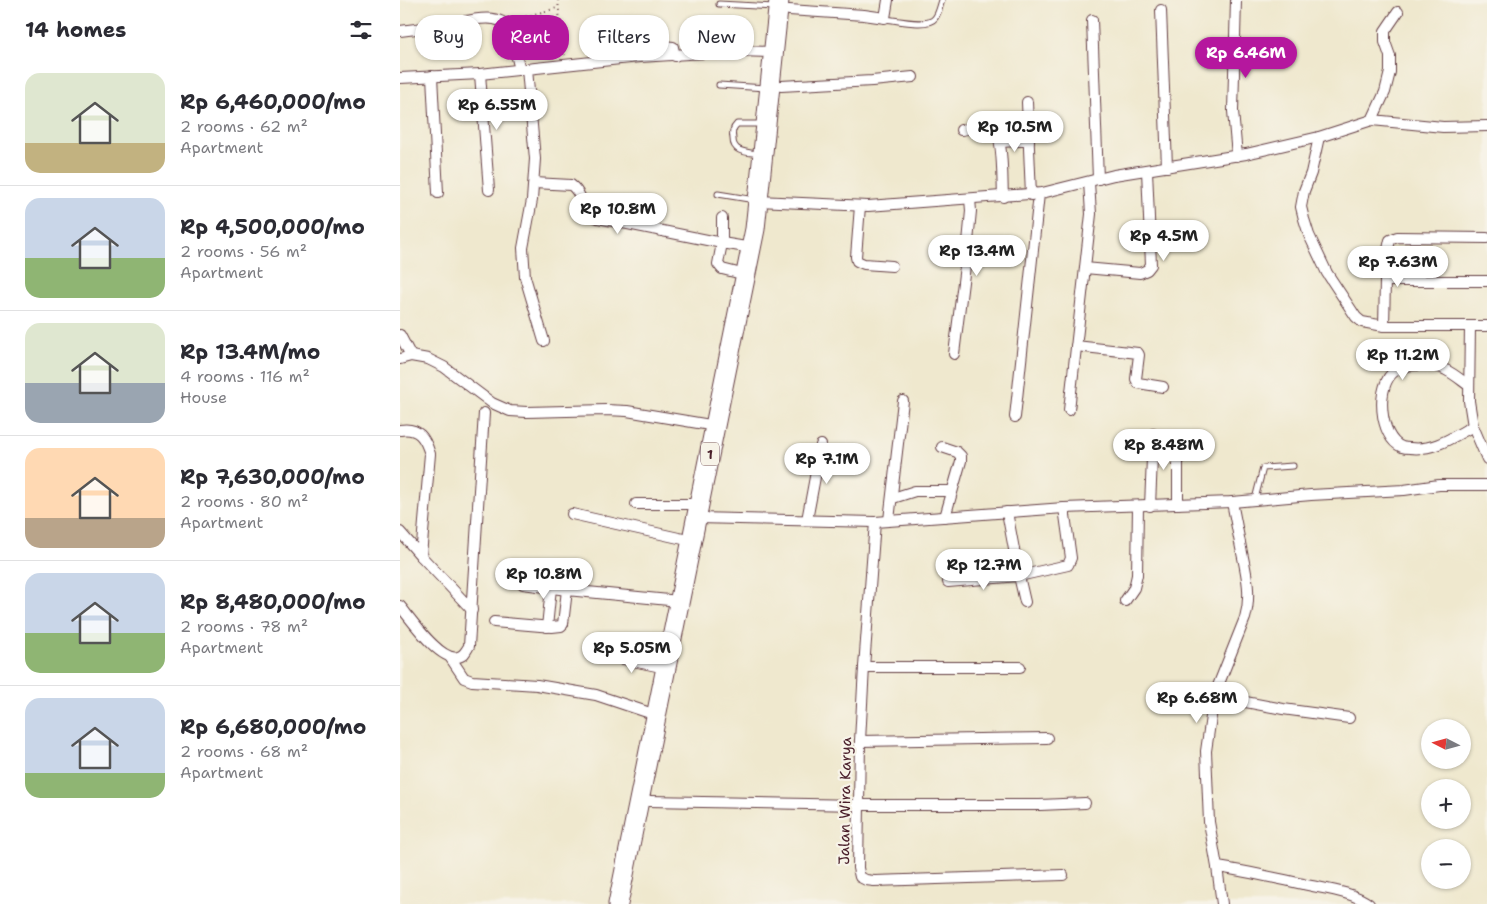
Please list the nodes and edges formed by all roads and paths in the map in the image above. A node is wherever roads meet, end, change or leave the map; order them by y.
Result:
1 (558, 0) edge
2 (888, 0) edge
3 (942, 0) edge
4 (1236, 0) edge
5 (719, 4) dead end
6 (784, 4) edge
7 (558, 8) junction
8 (1161, 10) dead end
9 (1398, 12) dead end
10 (531, 15) edge
11 (885, 18) junction
12 (492, 20) edge
13 (1092, 20) dead end
14 (400, 30) edge
15 (669, 47) edge
16 (773, 52) junction
17 (675, 56) junction
18 (520, 60) edge
19 (567, 65) junction
20 (523, 70) junction
21 (480, 74) junction
22 (432, 76) junction
23 (913, 77) dead end
24 (400, 78) edge
25 (719, 85) dead end
26 (775, 87) junction
27 (1027, 102) dead end
28 (1372, 120) junction
29 (766, 124) junction
30 (1487, 126) edge
31 (961, 130) dead end
32 (1319, 137) junction
33 (1029, 141) junction
34 (1000, 142) junction
35 (763, 154) junction
36 (1241, 155) junction
37 (1167, 167) junction
38 (1148, 170) junction
39 (1093, 180) junction
40 (534, 183) junction
41 (489, 190) dead end
42 (438, 193) dead end
43 (718, 194) dead end
44 (1035, 194) junction
45 (1003, 197) junction
46 (970, 199) junction
47 (762, 201) junction
48 (860, 206) junction
49 (722, 218) dead end
50 (1487, 238) edge
51 (722, 243) junction
52 (752, 248) junction
53 (892, 266) dead end
54 (1085, 268) junction
55 (746, 275) junction
56 (1386, 281) junction
57 (1487, 281) edge
58 (1384, 326) junction
59 (1470, 326) junction
60 (1487, 326) edge
61 (400, 335) edge
62 (544, 341) dead end
63 (1076, 346) junction
64 (954, 354) dead end
65 (410, 356) junction
66 (400, 359) edge
67 (1468, 386) junction
68 (1163, 387) dead end
69 (903, 400) dead end
70 (1069, 410) dead end
71 (484, 414) dead end
72 (1015, 417) dead end
73 (716, 426) junction
74 (1473, 426) junction
75 (400, 430) edge
76 (1152, 434) dead end
77 (821, 445) dead end
78 (942, 447) dead end
79 (1178, 448) dead end
80 (1487, 459) edge
81 (1293, 466) dead end
82 (1487, 485) edge
83 (952, 492) junction
84 (892, 498) junction
85 (1255, 500) junction
86 (1232, 502) junction
87 (636, 504) dead end
88 (1178, 504) junction
89 (1138, 506) junction
90 (1150, 506) junction
91 (1064, 508) junction
92 (1007, 512) junction
93 (701, 513) junction
94 (572, 514) dead end
95 (945, 517) junction
96 (807, 520) junction
97 (889, 520) junction
98 (875, 522) junction
99 (400, 532) edge
100 (692, 541) junction
101 (421, 556) junction
102 (1018, 576) junction
103 (948, 582) dead end
104 (523, 584) dead end
105 (552, 588) junction
106 (567, 590) junction
107 (679, 601) junction
108 (1125, 601) dead end
109 (1025, 602) dead end
110 (400, 606) edge
111 (472, 610) junction
112 (494, 622) dead end
113 (547, 627) junction
114 (604, 655) dead end
115 (450, 657) junction
116 (864, 667) junction
117 (1020, 667) dead end
118 (666, 668) junction
119 (1214, 696) junction
120 (656, 715) junction
121 (1349, 718) dead end
122 (1047, 738) dead end
123 (860, 741) junction
124 (649, 801) junction
125 (1085, 803) dead end
126 (859, 805) junction
127 (1216, 867) junction
128 (1063, 875) dead end
129 (618, 904) edge
130 (630, 904) edge
131 (1222, 904) edge
132 (1369, 904) edge

1 - 7 path
2 - 11 street
3 - 11 lane
4 - 36 street
5 - 6 lane
6 - 11 street
6 - 16 highway, 1
6 - 26 highway, 1
7 - 10 path
7 - 19 path
8 - 37 street
9 - 28 street
12 - 14 street
13 - 39 street
15 - 17 street
16 - 17 street
16 - 26 highway, 1
17 - 19 street
18 - 20 street
19 - 20 street
20 - 21 street
20 - 40 street
21 - 22 street
21 - 41 street
22 - 24 street
22 - 42 street
23 - 26 street
25 - 26 lane
26 - 29 highway, 1
26 - 47 highway, 1
27 - 33 street
28 - 30 street
28 - 32 street
29 - 35 highway, 1
29 - 35 lane
31 - 34 street
32 - 36 street
32 - 58 street
33 - 34 street
33 - 44 street
34 - 45 street
35 - 47 highway, 1
36 - 37 street
37 - 38 street
38 - 39 street
38 - 54 street
39 - 44 street
39 - 54 street
40 - 51 street
40 - 62 street
43 - 47 lane
44 - 45 street
44 - 72 street
45 - 46 street
46 - 48 street
46 - 64 street
47 - 48 street
47 - 52 highway, 1
47 - 93 highway, 1
48 - 53 street
49 - 51 street
50 - 56 street
51 - 52 street
51 - 55 street
52 - 55 highway, 1
54 - 63 street
55 - 73 highway, 1
56 - 57 street
56 - 58 street
58 - 59 street
59 - 60 street
59 - 67 street
61 - 65 street
63 - 68 street
63 - 70 street
65 - 66 street
65 - 73 street
67 - 74 street
67 - 74 street
69 - 84 street
71 - 111 street
73 - 93 highway, 1
74 - 80 street
75 - 101 street
76 - 90 street
77 - 96 street
78 - 83 street
79 - 88 street
81 - 85 lane
82 - 85 street
83 - 84 street
83 - 95 street
84 - 97 street
85 - 86 street
86 - 88 street
86 - 119 street
87 - 93 street
88 - 90 street
89 - 90 street
89 - 91 street
89 - 108 street
91 - 92 street
91 - 102 street
92 - 95 street
92 - 102 street
93 - 96 street
93 - 100 highway, 1
93 - 124 highway, 1
94 - 100 street
95 - 97 street
96 - 98 street
97 - 98 street
98 - 116 street, Jalan Wira Karya
99 - 101 street
100 - 107 highway, 1
101 - 111 street
102 - 103 street
102 - 109 street
104 - 105 street
105 - 106 street
105 - 113 street
106 - 107 street
106 - 113 street
107 - 118 highway, 1
110 - 115 street
111 - 115 street
112 - 113 street
114 - 118 street
115 - 120 street
116 - 117 street
116 - 123 street, Jalan Wira Karya
118 - 120 highway, 1
119 - 121 street
119 - 127 street
120 - 129 highway, 1
122 - 123 street
123 - 126 street, Jalan Wira Karya
124 - 126 street
124 - 130 highway, 1
125 - 126 street
126 - 128 street, Jalan Wira Karya
127 - 131 street
127 - 132 street

